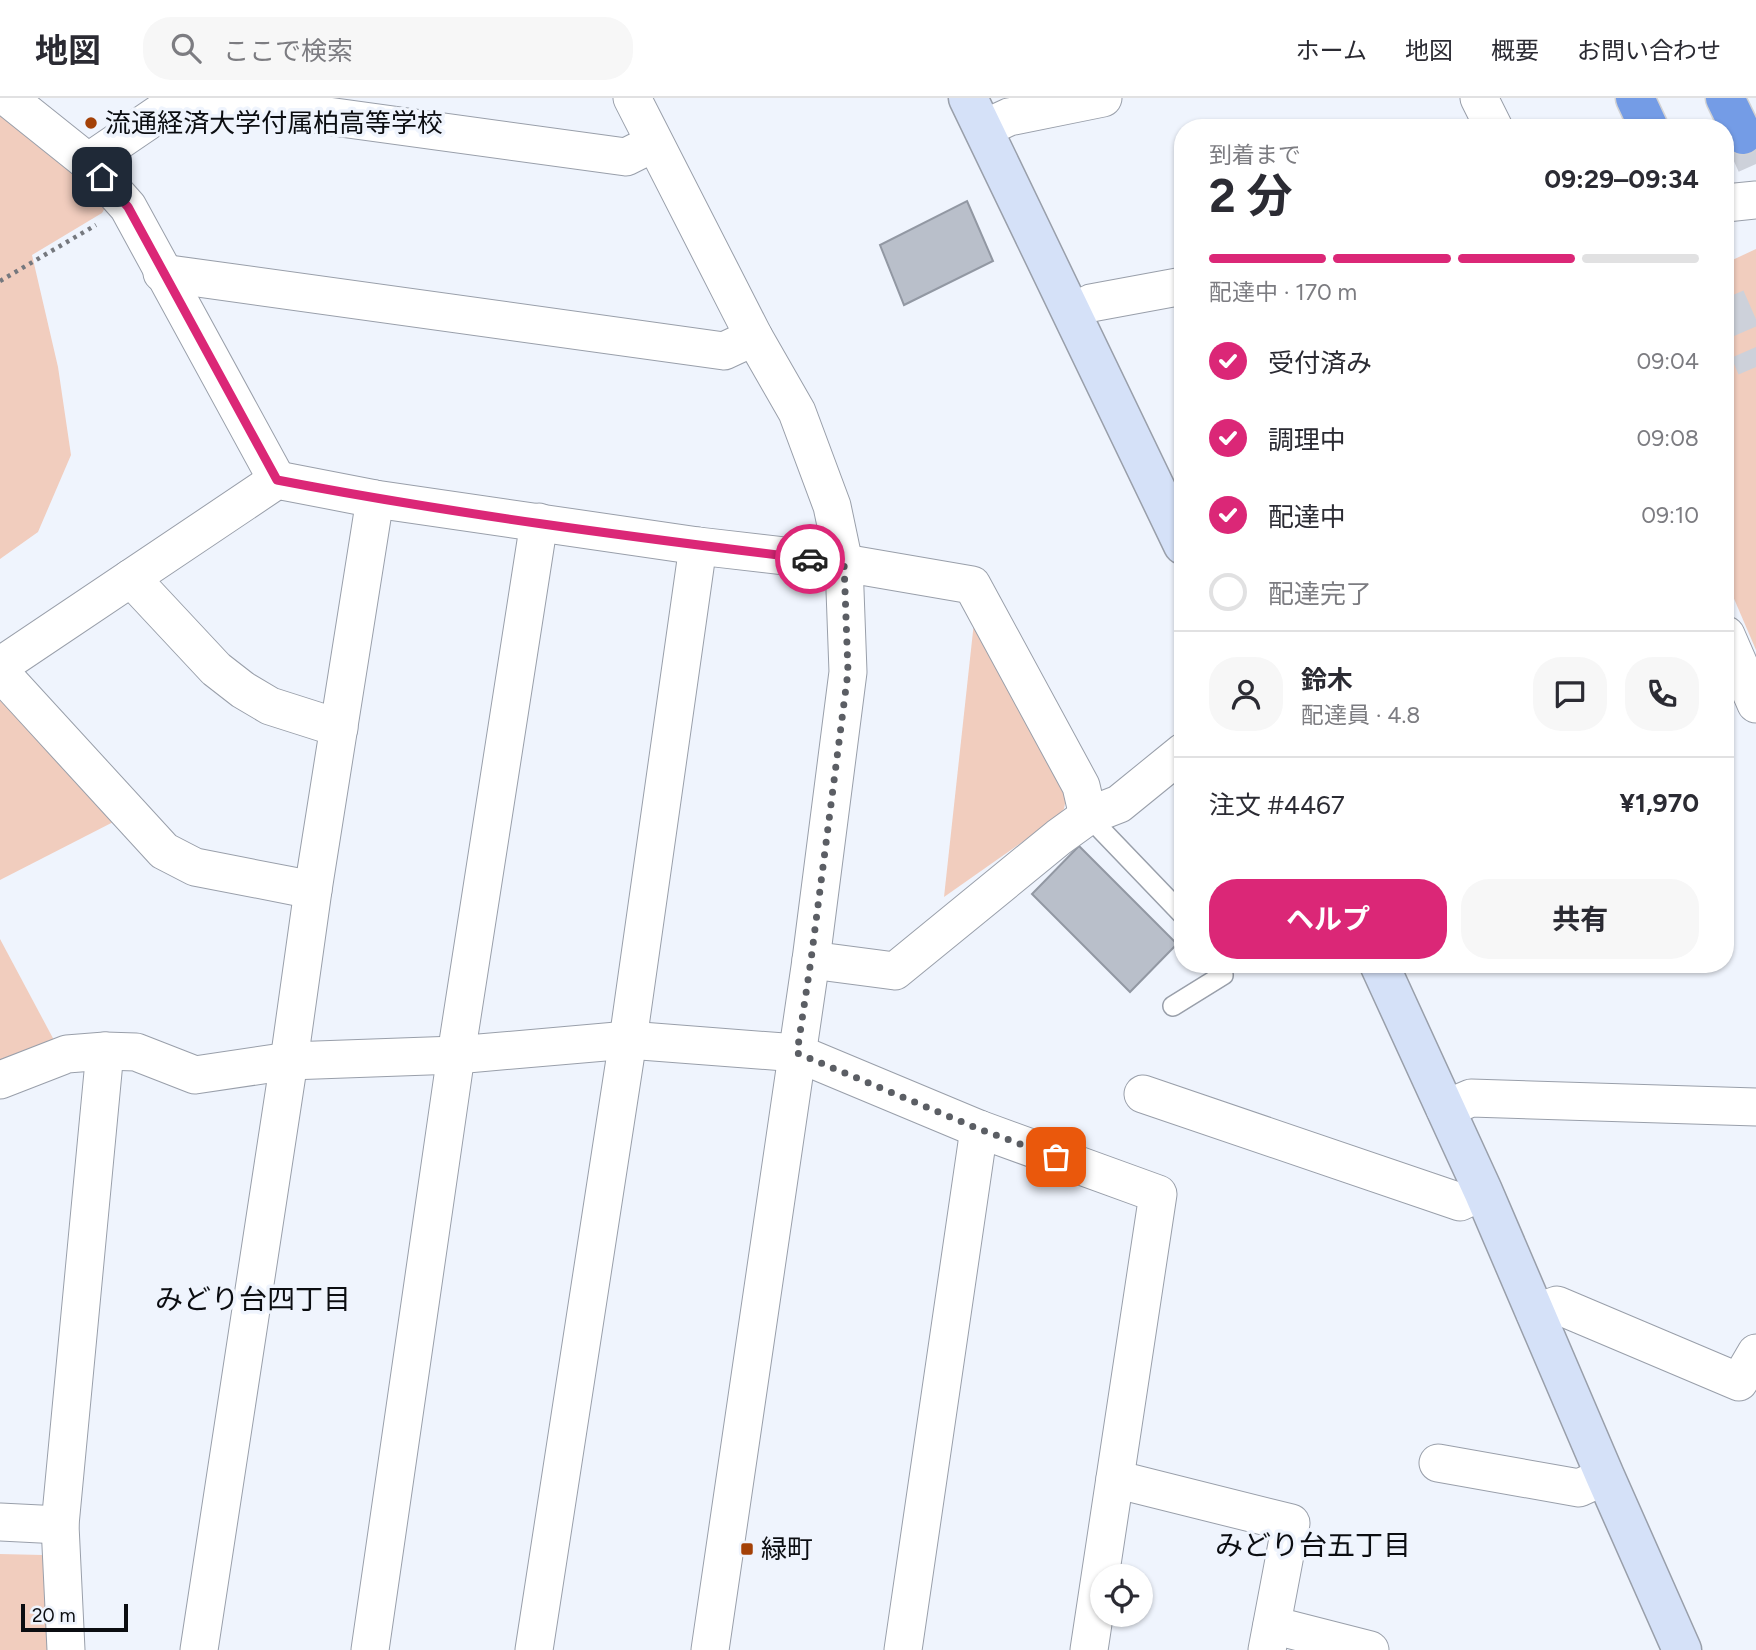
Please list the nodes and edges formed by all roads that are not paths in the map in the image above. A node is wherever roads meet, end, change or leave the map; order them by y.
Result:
1 (8, 98) edge
2 (182, 98) edge
3 (196, 98) edge
4 (632, 98) edge
5 (1103, 98) edge
6 (1479, 98) edge
7 (1635, 98) edge
8 (1726, 98) edge
9 (976, 113) edge
10 (1490, 119) edge
11 (1645, 119) edge
12 (1743, 135) tunnel mouth
13 (654, 143) junction
14 (88, 162) junction
15 (1756, 200) edge
16 (1734, 202) edge
17 (162, 273) junction
18 (1174, 288) edge
19 (1072, 312) junction
20 (754, 338) junction
21 (277, 480) junction
22 (376, 499) junction
23 (539, 522) junction
24 (1174, 526) edge
25 (698, 546) junction
26 (844, 563) junction
27 (131, 578) junction
28 (1734, 653) edge
29 (0, 666) edge
30 (0, 672) edge
31 (1756, 704) edge
32 (339, 728) junction
33 (1174, 759) edge
34 (1088, 816) junction
35 (313, 890) junction
36 (1174, 906) edge
37 (811, 960) junction
38 (1223, 973) edge
39 (1383, 973) edge
40 (1173, 1006) dead end
41 (628, 1040) junction
42 (105, 1051) junction
43 (797, 1053) junction
44 (456, 1055) junction
45 (289, 1061) junction
46 (0, 1080) edge
47 (1143, 1094) dead end
48 (1756, 1107) edge
49 (1445, 1109) junction
50 (979, 1129) junction
51 (1482, 1191) junction
52 (1535, 1314) junction
53 (1756, 1353) edge
54 (1438, 1463) dead end
55 (1605, 1475) junction
56 (1115, 1479) junction
57 (0, 1522) edge
58 (60, 1525) junction
59 (1270, 1637) edge
60 (66, 1650) edge
61 (199, 1650) edge
62 (370, 1650) edge
63 (534, 1650) edge
64 (710, 1650) edge
65 (904, 1650) edge
66 (1089, 1650) edge
67 (1370, 1650) edge
68 (1682, 1650) edge

1 - 14 street
2 - 14 street
3 - 13 street
4 - 13 street
5 - 9 street
6 - 10 street
7 - 11 highway
8 - 12 highway
9 - 19 street
13 - 20 street
14 - 17 street
15 - 16 street
17 - 20 street
17 - 21 street
18 - 19 street
19 - 24 street
20 - 26 street
21 - 22 street
21 - 27 street
22 - 23 street
22 - 32 street
23 - 25 street
23 - 44 street
25 - 26 street
25 - 41 street
26 - 34 street
26 - 37 street
27 - 29 street
27 - 32 street
28 - 31 street
30 - 35 street
32 - 35 street
33 - 34 street
34 - 36 lane
34 - 37 street
35 - 45 street
37 - 43 street
38 - 40 lane
39 - 49 street
41 - 43 street
41 - 44 street
41 - 63 street
42 - 45 street
42 - 46 street
42 - 58 street
43 - 50 street
43 - 64 street
44 - 45 street
44 - 62 street
45 - 61 street
47 - 51 street
48 - 49 street
49 - 51 street
50 - 56 street
50 - 65 street
51 - 52 street
52 - 53 street
52 - 55 street
54 - 55 street
55 - 68 street
56 - 59 street
56 - 66 street
57 - 58 street
58 - 60 street
59 - 67 street

